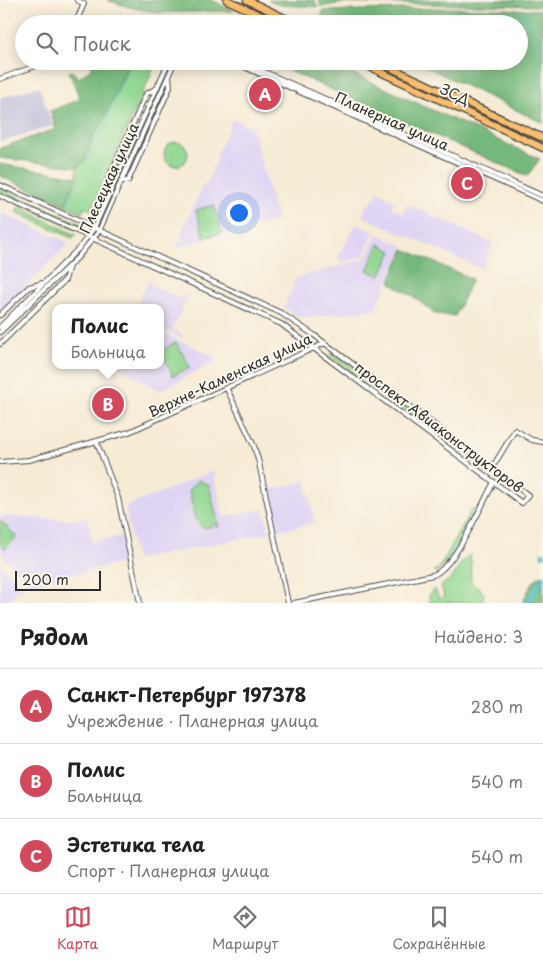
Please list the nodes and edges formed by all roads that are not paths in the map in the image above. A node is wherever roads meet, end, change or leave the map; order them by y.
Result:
1 (77, 0) edge
2 (227, 0) edge
3 (247, 0) edge
4 (78, 15) edge
5 (260, 15) edge
6 (279, 15) edge
7 (24, 70) edge
8 (165, 70) edge
9 (171, 70) edge
10 (251, 70) edge
11 (260, 70) edge
12 (376, 70) edge
13 (396, 70) edge
14 (0, 79) edge
15 (157, 88) junction
16 (543, 138) edge
17 (543, 148) edge
18 (0, 184) edge
19 (0, 196) edge
20 (108, 196) junction
21 (543, 196) edge
22 (543, 201) edge
23 (94, 228) junction
24 (99, 231) junction
25 (87, 237) junction
26 (93, 240) junction
27 (70, 265) junction
28 (45, 283) junction
29 (0, 315) edge
30 (0, 327) edge
31 (0, 332) edge
32 (325, 343) junction
33 (0, 344) edge
34 (315, 348) junction
35 (227, 389) junction
36 (543, 442) edge
37 (97, 443) junction
38 (0, 462) edge
39 (492, 468) junction
40 (494, 482) junction
41 (140, 603) edge
42 (288, 603) edge
43 (294, 603) edge

1 - 4 street
2 - 5 highway
3 - 6 highway
7 - 14 street
8 - 15 street, Плесецкая улица
9 - 24 street, Плесецкая улица
10 - 22 street, Планерная улица
11 - 21 street, Планерная улица
12 - 17 highway, ЗСД
13 - 16 highway, ЗСД
15 - 20 street, Плесецкая улица
15 - 20 street
18 - 23 street, проспект Авиаконструкторов
19 - 25 street, проспект Авиаконструкторов
20 - 23 street, Плесецкая улица
23 - 24 street, проспект Авиаконструкторов
23 - 25 street, Плесецкая улица
24 - 26 street, Плесецкая улица
24 - 32 street, проспект Авиаконструкторов
25 - 26 street, проспект Авиаконструкторов
25 - 28 street, Плесецкая улица
26 - 27 street, Плесецкая улица
26 - 34 street, проспект Авиаконструкторов
27 - 31 street, Плесецкая улица
27 - 33 street
28 - 29 street
28 - 30 street, Плесецкая улица
32 - 34 street, Верхне-Каменская улица
32 - 39 street, проспект Авиаконструкторов
34 - 35 street, Верхне-Каменская улица
34 - 40 street, проспект Авиаконструкторов
35 - 37 street, Верхне-Каменская улица
35 - 42 street
36 - 39 street
37 - 38 street, Верхне-Каменская улица
37 - 41 street
39 - 40 street, проспект Авиаконструкторов
40 - 43 street

